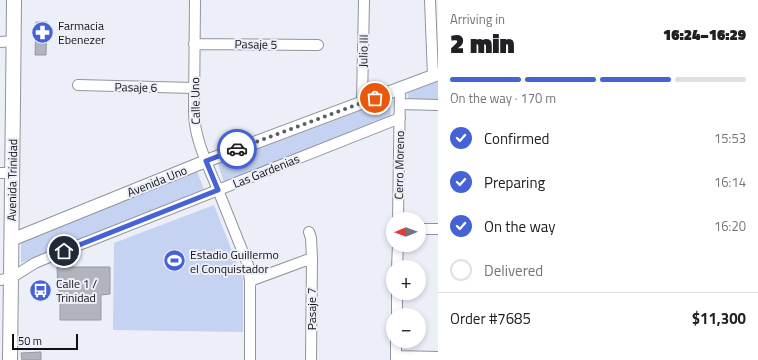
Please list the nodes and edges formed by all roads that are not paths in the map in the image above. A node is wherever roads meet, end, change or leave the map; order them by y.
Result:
1 (14, 0) edge
2 (195, 0) edge
3 (364, 0) edge
4 (430, 0) edge
5 (7, 42) edge
6 (194, 44) junction
7 (318, 45) dead end
8 (435, 75) edge
9 (78, 85) dead end
10 (194, 88) junction
11 (400, 88) junction
12 (362, 102) junction
13 (400, 104) junction
14 (438, 105) edge
15 (400, 118) junction
16 (206, 161) junction
17 (6, 173) edge
18 (218, 190) junction
19 (398, 212) edge
20 (426, 229) edge
21 (438, 229) edge
22 (309, 232) dead end
23 (11, 240) junction
24 (312, 258) junction
25 (5, 279) edge
26 (250, 281) junction
27 (438, 357) edge
28 (396, 358) edge
29 (10, 360) edge
30 (250, 360) edge
31 (311, 360) edge

1 - 5 main road, Avenida Trinidad
2 - 6 street, Calle Uno
3 - 12 street, Julio III
4 - 8 street
5 - 17 main road, Avenida Trinidad
6 - 7 street, Pasaje 5
6 - 10 street, Calle Uno
8 - 11 street, Avenida Uno
9 - 10 street, Pasaje 6
10 - 16 street, Calle Uno
11 - 12 street, Avenida Uno
11 - 13 street, Cerro Moreno
12 - 16 street, Avenida Uno
13 - 14 street
13 - 15 street, Cerro Moreno
15 - 18 street, Las Gardenias
15 - 19 street, Cerro Moreno
16 - 18 street, Calle Uno
16 - 23 street, Avenida Uno
17 - 23 main road, Avenida Trinidad
18 - 25 street, Las Gardenias
18 - 26 street, Calle Uno
20 - 21 street
22 - 24 street, Pasaje 7
23 - 25 main road, Avenida Trinidad
24 - 26 street
24 - 31 street, Pasaje 7
25 - 29 main road, Avenida Trinidad
26 - 30 street, Calle Uno
27 - 28 street

